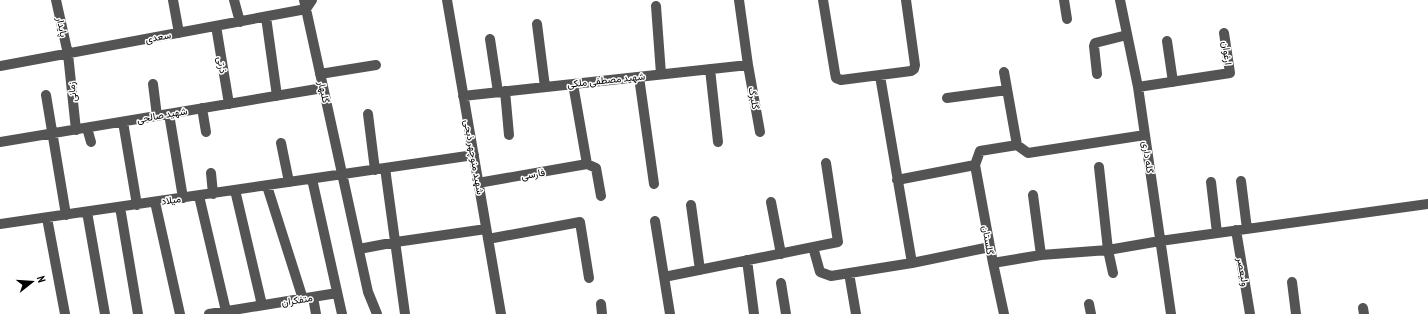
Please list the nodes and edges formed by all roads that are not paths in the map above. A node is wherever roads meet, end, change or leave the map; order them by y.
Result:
1 (56, 0) edge
2 (173, 0) edge
3 (234, 0) edge
4 (312, 0) edge
5 (447, 0) edge
6 (739, 0) edge
7 (823, 0) edge
8 (906, 0) edge
9 (1064, 0) edge
10 (1120, 0) edge
11 (305, 5) edge
12 (656, 6) dead end
13 (266, 17) junction
14 (1067, 19) dead end
15 (240, 22) junction
16 (537, 24) dead end
17 (216, 26) junction
18 (179, 33) junction
19 (1224, 33) dead end
20 (1127, 35) junction
21 (490, 39) dead end
22 (1167, 41) dead end
23 (68, 54) junction
24 (0, 65) edge
25 (376, 65) dead end
26 (748, 65) junction
27 (710, 69) junction
28 (1004, 72) dead end
29 (320, 74) junction
30 (661, 74) junction
31 (1097, 74) dead end
32 (880, 76) junction
33 (639, 77) junction
34 (1174, 82) junction
35 (153, 84) dead end
36 (573, 84) junction
37 (545, 87) junction
38 (1138, 87) junction
39 (323, 88) junction
40 (1007, 90) junction
41 (501, 92) junction
42 (46, 95) dead end
43 (277, 96) junction
44 (464, 96) junction
45 (947, 98) dead end
46 (229, 104) junction
47 (202, 108) junction
48 (169, 114) junction
49 (368, 114) dead end
50 (158, 116) junction
51 (123, 122) junction
52 (87, 128) junction
53 (76, 130) junction
54 (206, 132) dead end
55 (760, 132) dead end
56 (52, 134) junction
57 (510, 135) dead end
58 (1145, 135) junction
59 (0, 142) edge
60 (91, 142) dead end
61 (718, 142) dead end
62 (281, 143) dead end
63 (1017, 145) junction
64 (474, 155) junction
65 (826, 163) dead end
66 (587, 164) junction
67 (975, 165) junction
68 (1099, 167) dead end
69 (386, 168) junction
70 (375, 170) junction
71 (211, 173) dead end
72 (343, 175) junction
73 (312, 179) junction
74 (897, 180) junction
75 (1241, 181) dead end
76 (289, 182) junction
77 (1211, 182) dead end
78 (478, 183) junction
79 (654, 184) dead end
80 (267, 186) junction
81 (235, 190) junction
82 (213, 194) junction
83 (1033, 195) dead end
84 (199, 196) junction
85 (601, 196) dead end
86 (183, 198) junction
87 (155, 202) junction
88 (771, 202) dead end
89 (137, 204) junction
90 (1428, 204) edge
91 (691, 206) dead end
92 (120, 207) junction
93 (87, 212) junction
94 (66, 215) junction
95 (47, 218) junction
96 (655, 221) dead end
97 (0, 224) edge
98 (486, 229) junction
99 (1247, 229) junction
100 (1236, 230) junction
101 (1217, 233) junction
102 (488, 239) junction
103 (1160, 241) junction
104 (396, 242) junction
105 (813, 247) junction
106 (990, 247) junction
107 (358, 249) junction
108 (1108, 250) junction
109 (781, 254) junction
110 (1041, 254) junction
111 (747, 260) junction
112 (912, 262) junction
113 (993, 263) junction
114 (700, 270) junction
115 (849, 273) junction
116 (1113, 273) dead end
117 (664, 277) junction
118 (589, 278) dead end
119 (1292, 282) dead end
120 (781, 283) dead end
121 (337, 293) junction
122 (308, 298) junction
123 (274, 304) junction
124 (601, 304) dead end
125 (1089, 304) dead end
126 (262, 305) junction
127 (226, 311) junction
128 (250, 311) edge
129 (65, 314) edge
130 (105, 314) edge
131 (138, 314) edge
132 (180, 314) edge
133 (211, 314) edge
134 (276, 314) edge
135 (316, 314) edge
136 (342, 314) edge
137 (377, 314) edge
138 (405, 314) edge
139 (501, 314) edge
140 (602, 314) edge
141 (670, 314) edge
142 (754, 314) edge
143 (786, 314) edge
144 (856, 314) edge
145 (1004, 314) edge
146 (1091, 314) edge
147 (1171, 314) edge
148 (1250, 314) edge
149 (1296, 314) edge

1 - 23 street, پایدار
2 - 18 street
3 - 15 street
4 - 11 street
5 - 44 street, شهید منوچهر ذبحی
6 - 26 street, گلبرگ
7 - 32 street
8 - 32 street
9 - 14 street
10 - 20 street, گله داری
11 - 13 street, سعدی
11 - 29 street, گلبهار
12 - 30 street
13 - 15 street, سعدی
13 - 43 street
15 - 17 street, سعدی
16 - 37 street
17 - 18 street, سعدی
17 - 46 street, ذرتی
18 - 23 street, سعدی
19 - 34 street, ارغوان
20 - 31 street
20 - 38 street, گله داری
21 - 41 street
22 - 34 street
23 - 24 street, سعدی
23 - 53 street, زمانی
25 - 29 street
26 - 27 street, شهید مصطفی ملکی
26 - 55 street, گلبرگ
27 - 30 street, شهید مصطفی ملکی
27 - 61 street
28 - 40 street
29 - 39 street, گلبهار
30 - 33 street, شهید مصطفی ملکی
32 - 74 street
33 - 36 street, شهید مصطفی ملکی
33 - 79 street
34 - 38 street
35 - 50 street
36 - 37 street, شهید مصطفی ملکی
36 - 66 street
37 - 41 street, شهید مصطفی ملکی
38 - 58 street, گله داری
39 - 43 street, شهید صالحی
39 - 72 street, گلبهار
40 - 45 street
40 - 63 street
41 - 44 street, شهید مصطفی ملکی
41 - 57 street
42 - 56 street
43 - 46 street, شهید صالحی
44 - 64 street, شهید منوچهر ذبحی
46 - 47 street, شهید صالحی
47 - 48 street, شهید صالحی
47 - 54 street
48 - 50 street, شهید صالحی
48 - 86 street
49 - 70 street
50 - 51 street, شهید صالحی
51 - 52 street, شهید صالحی
51 - 89 street
52 - 53 street, شهید صالحی
52 - 60 street
53 - 56 street, شهید صالحی
56 - 59 street, شهید صالحی
56 - 94 street
58 - 63 street
58 - 103 street, گله داری
62 - 76 street
63 - 67 street
64 - 69 street, میلاد
64 - 78 street, شهید منوچهر ذبحی
65 - 105 street
66 - 78 street, فارسی
66 - 85 street
67 - 74 street
67 - 106 street, گلستان
68 - 108 street
69 - 70 street, میلاد
69 - 104 street
70 - 72 street, میلاد
71 - 82 street
72 - 73 street, میلاد
72 - 107 street
73 - 76 street, میلاد
73 - 121 street
74 - 112 street
75 - 99 street
76 - 80 street, میلاد
77 - 101 street
78 - 98 street, شهید منوچهر ذبحی
80 - 81 street, میلاد
80 - 122 street
81 - 82 street, میلاد
81 - 126 street
82 - 84 street, میلاد
83 - 110 street
84 - 86 street, میلاد
84 - 127 street
86 - 87 street, میلاد
87 - 89 street, میلاد
87 - 132 street
88 - 109 street
89 - 92 street, میلاد
90 - 99 street
91 - 114 street
92 - 93 street, میلاد
92 - 131 street
93 - 94 street, میلاد
93 - 130 street
94 - 95 street, میلاد
95 - 97 street, میلاد
95 - 129 street
96 - 117 street
98 - 102 street, شهید منوچهر ذبحی
98 - 104 street
99 - 100 street
100 - 101 street
100 - 148 street, ولیعصر
101 - 103 street
102 - 118 street
102 - 139 street, شهید منوچهر ذبحی
103 - 108 street
103 - 147 street, گله داری
104 - 107 street
104 - 138 street
105 - 109 street
105 - 115 street
106 - 112 street
106 - 113 street, گلستان
107 - 137 street
108 - 110 street
108 - 116 street
109 - 111 street
110 - 113 street
111 - 114 street
111 - 142 street
112 - 115 street
113 - 145 street, گلستان
114 - 117 street
115 - 144 street
117 - 141 street
119 - 149 street
120 - 143 street
121 - 122 street, متفکران
121 - 136 street
122 - 123 street, متفکران
122 - 135 street
123 - 126 street, متفکران
123 - 134 street
124 - 140 street
125 - 146 street
126 - 128 street, متفکران
127 - 128 street, متفکران
127 - 133 street, متفکران

